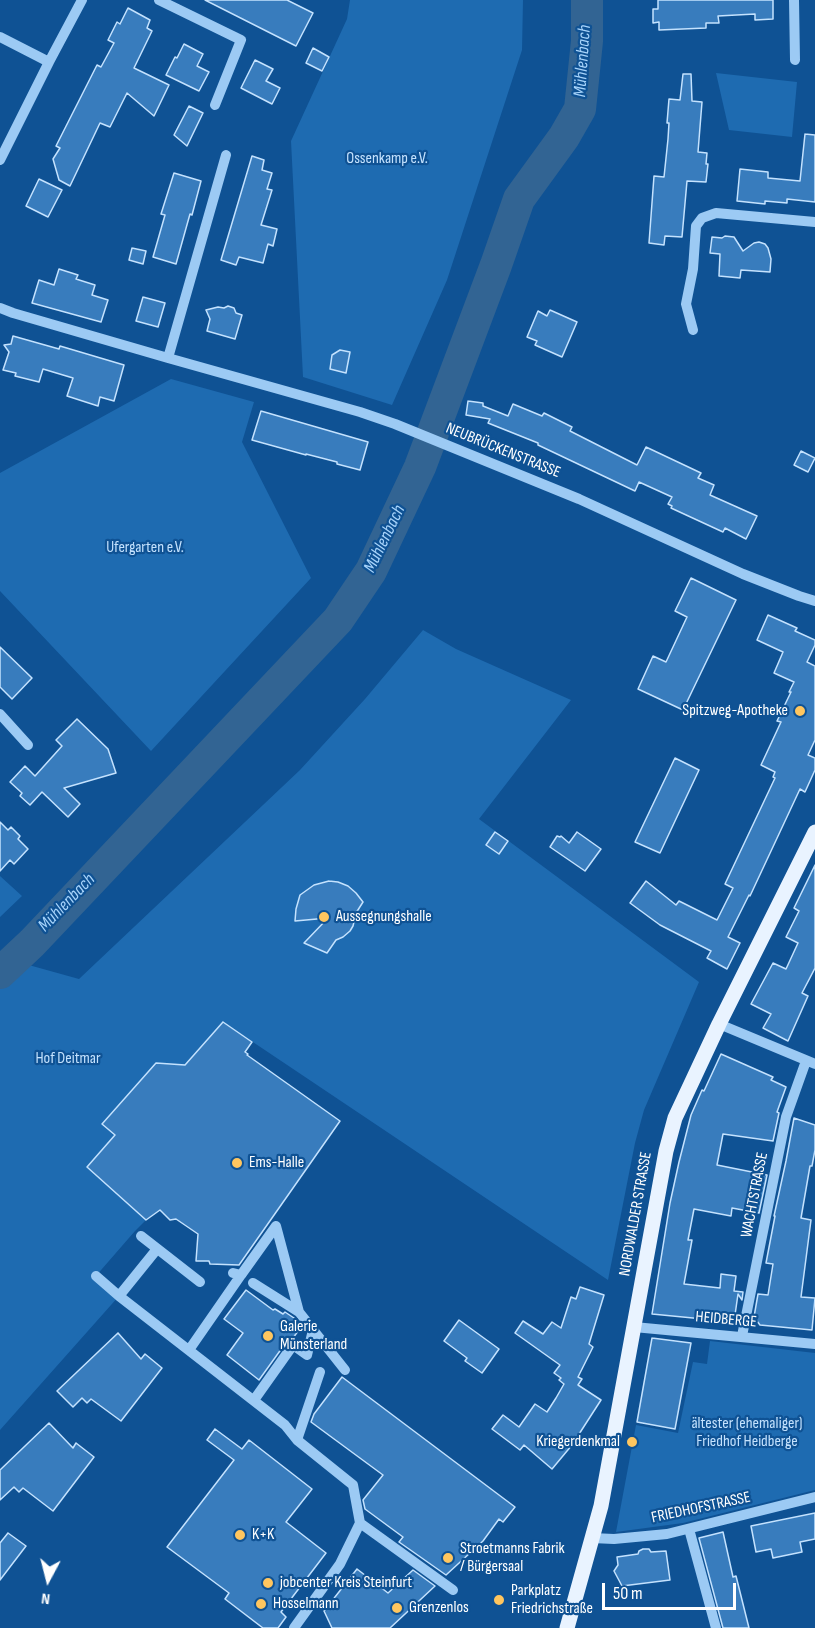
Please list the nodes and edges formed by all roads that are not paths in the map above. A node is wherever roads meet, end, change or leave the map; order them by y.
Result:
1 (82, 0) edge
2 (159, 0) edge
3 (794, 0) edge
4 (0, 38) edge
5 (795, 60) dead end
6 (49, 62) junction
7 (215, 105) dead end
8 (226, 155) dead end
9 (0, 160) edge
10 (815, 222) edge
11 (0, 308) edge
12 (693, 330) dead end
13 (168, 358) junction
14 (815, 601) edge
15 (0, 714) edge
16 (28, 745) dead end
17 (815, 832) edge
18 (719, 1024) junction
19 (811, 1063) edge
20 (141, 1236) dead end
21 (157, 1249) junction
22 (96, 1276) dead end
23 (200, 1282) dead end
24 (253, 1283) dead end
25 (120, 1296) junction
26 (299, 1312) junction
27 (634, 1327) junction
28 (313, 1330) junction
29 (742, 1336) junction
30 (815, 1344) edge
31 (189, 1350) junction
32 (345, 1370) dead end
33 (320, 1372) dead end
34 (254, 1400) junction
35 (297, 1440) junction
36 (815, 1497) edge
37 (360, 1523) junction
38 (689, 1529) junction
39 (592, 1538) junction
40 (453, 1590) dead end
41 (294, 1628) edge
42 (567, 1628) edge
43 (716, 1628) edge

1 - 6 street
2 - 7 street
3 - 5 street
4 - 6 street
6 - 9 street
8 - 13 street
10 - 12 street
11 - 13 street, NEUBRÜCKENSTRASSE
13 - 14 street, NEUBRÜCKENSTRASSE
15 - 16 street
17 - 18 main road, NORDWALDER STRASSE
18 - 19 street
18 - 27 main road, NORDWALDER STRASSE
19 - 29 street, WACHTSTRASSE
20 - 21 street
21 - 23 street
21 - 25 street
22 - 25 street
24 - 26 street
25 - 31 street
26 - 28 street
26 - 31 street
27 - 29 street, HEIDBERGE
27 - 39 main road, NORDWALDER STRASSE
28 - 32 street
28 - 34 street
29 - 30 street, HEIDBERGE
31 - 34 street
33 - 35 street
34 - 35 street
35 - 37 street
36 - 38 street, FRIEDHOFSTRASSE
37 - 40 street
37 - 41 street
38 - 39 street, FRIEDHOFSTRASSE
38 - 43 street
39 - 42 main road, NORDWALDER STRASSE

